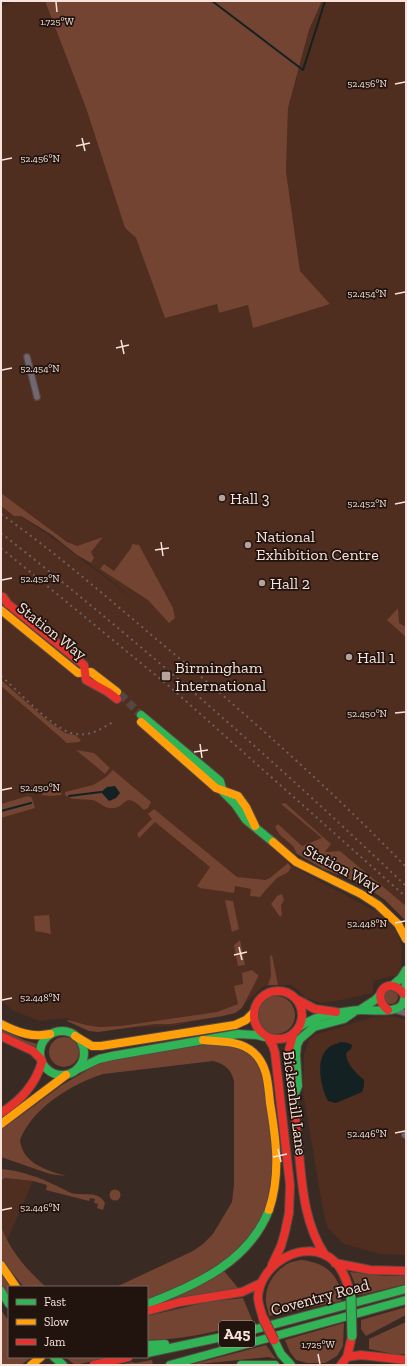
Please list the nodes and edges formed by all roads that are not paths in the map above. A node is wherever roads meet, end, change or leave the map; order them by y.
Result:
1 (27, 357) dead end
2 (37, 397) dead end
3 (2, 596) edge
4 (1, 610) edge
5 (85, 673) junction
6 (118, 697) tunnel mouth
7 (140, 717) tunnel mouth
8 (406, 939) edge
9 (406, 970) edge
10 (406, 979) edge
11 (393, 985) junction
12 (380, 995) junction
13 (405, 998) edge
14 (296, 999) junction
15 (359, 1010) junction
16 (391, 1010) junction
17 (341, 1012) junction
18 (253, 1013) junction
19 (406, 1013) edge
20 (1, 1024) edge
21 (299, 1027) junction
22 (51, 1034) junction
23 (292, 1035) junction
24 (1, 1036) edge
25 (75, 1036) junction
26 (266, 1038) junction
27 (203, 1040) junction
28 (41, 1061) junction
29 (78, 1069) junction
30 (66, 1075) junction
31 (293, 1099) junction
32 (1, 1113) edge
33 (1, 1124) edge
34 (325, 1255) junction
35 (335, 1263) junction
36 (1, 1265) edge
37 (272, 1265) junction
38 (406, 1270) edge
39 (261, 1283) junction
40 (15, 1286) edge
41 (406, 1289) edge
42 (1, 1291) edge
43 (406, 1300) edge
44 (8, 1302) edge
45 (148, 1304) edge
46 (148, 1311) edge
47 (326, 1312) junction
48 (148, 1346) edge
49 (148, 1354) edge
50 (347, 1357) junction
51 (40, 1358) edge
52 (55, 1358) edge
53 (122, 1358) edge
54 (406, 1360) edge
55 (31, 1365) edge
56 (63, 1365) edge
57 (94, 1365) edge
58 (170, 1365) edge
59 (240, 1365) edge
60 (275, 1365) edge
61 (290, 1365) edge
62 (341, 1365) edge

1 - 2 street
3 - 5 main road, Station Way
4 - 5 main road, Station Way
5 - 6 main road, Station Way
7 - 8 main road, Station Way
9 - 11 main road
10 - 13 main road
11 - 12 main road
11 - 13 main road
12 - 15 main road
12 - 16 main road
13 - 16 main road
14 - 17 main road
14 - 18 main road
14 - 21 main road
15 - 16 main road
15 - 17 main road
15 - 31 main road
16 - 19 street
17 - 21 main road
18 - 25 main road
18 - 26 main road
20 - 22 main road
21 - 23 main road
22 - 25 main road
22 - 28 main road
23 - 26 main road
23 - 31 main road, Bickenhill Lane
24 - 28 main road
25 - 29 main road
26 - 27 main road, Bickenhill Lane
26 - 37 main road, Bickenhill Lane
27 - 29 main road, Bickenhill Lane
27 - 45 main road
28 - 30 main road
28 - 32 main road
29 - 30 main road
30 - 33 main road
31 - 34 main road, Bickenhill Lane
34 - 35 main road
34 - 37 main road
35 - 38 main road
35 - 50 main road, bridge
36 - 40 main road
37 - 39 main road, Bickenhill Lane
39 - 46 main road
39 - 61 main road, bridge
41 - 47 main road, Coventry Road / A45
42 - 44 main road
43 - 58 main road, Coventry Road / A45
47 - 48 main road
47 - 49 main road, Coventry Road / A45
50 - 54 main road
50 - 62 main road
51 - 55 main road
52 - 56 main road
53 - 57 main road
59 - 60 main road

